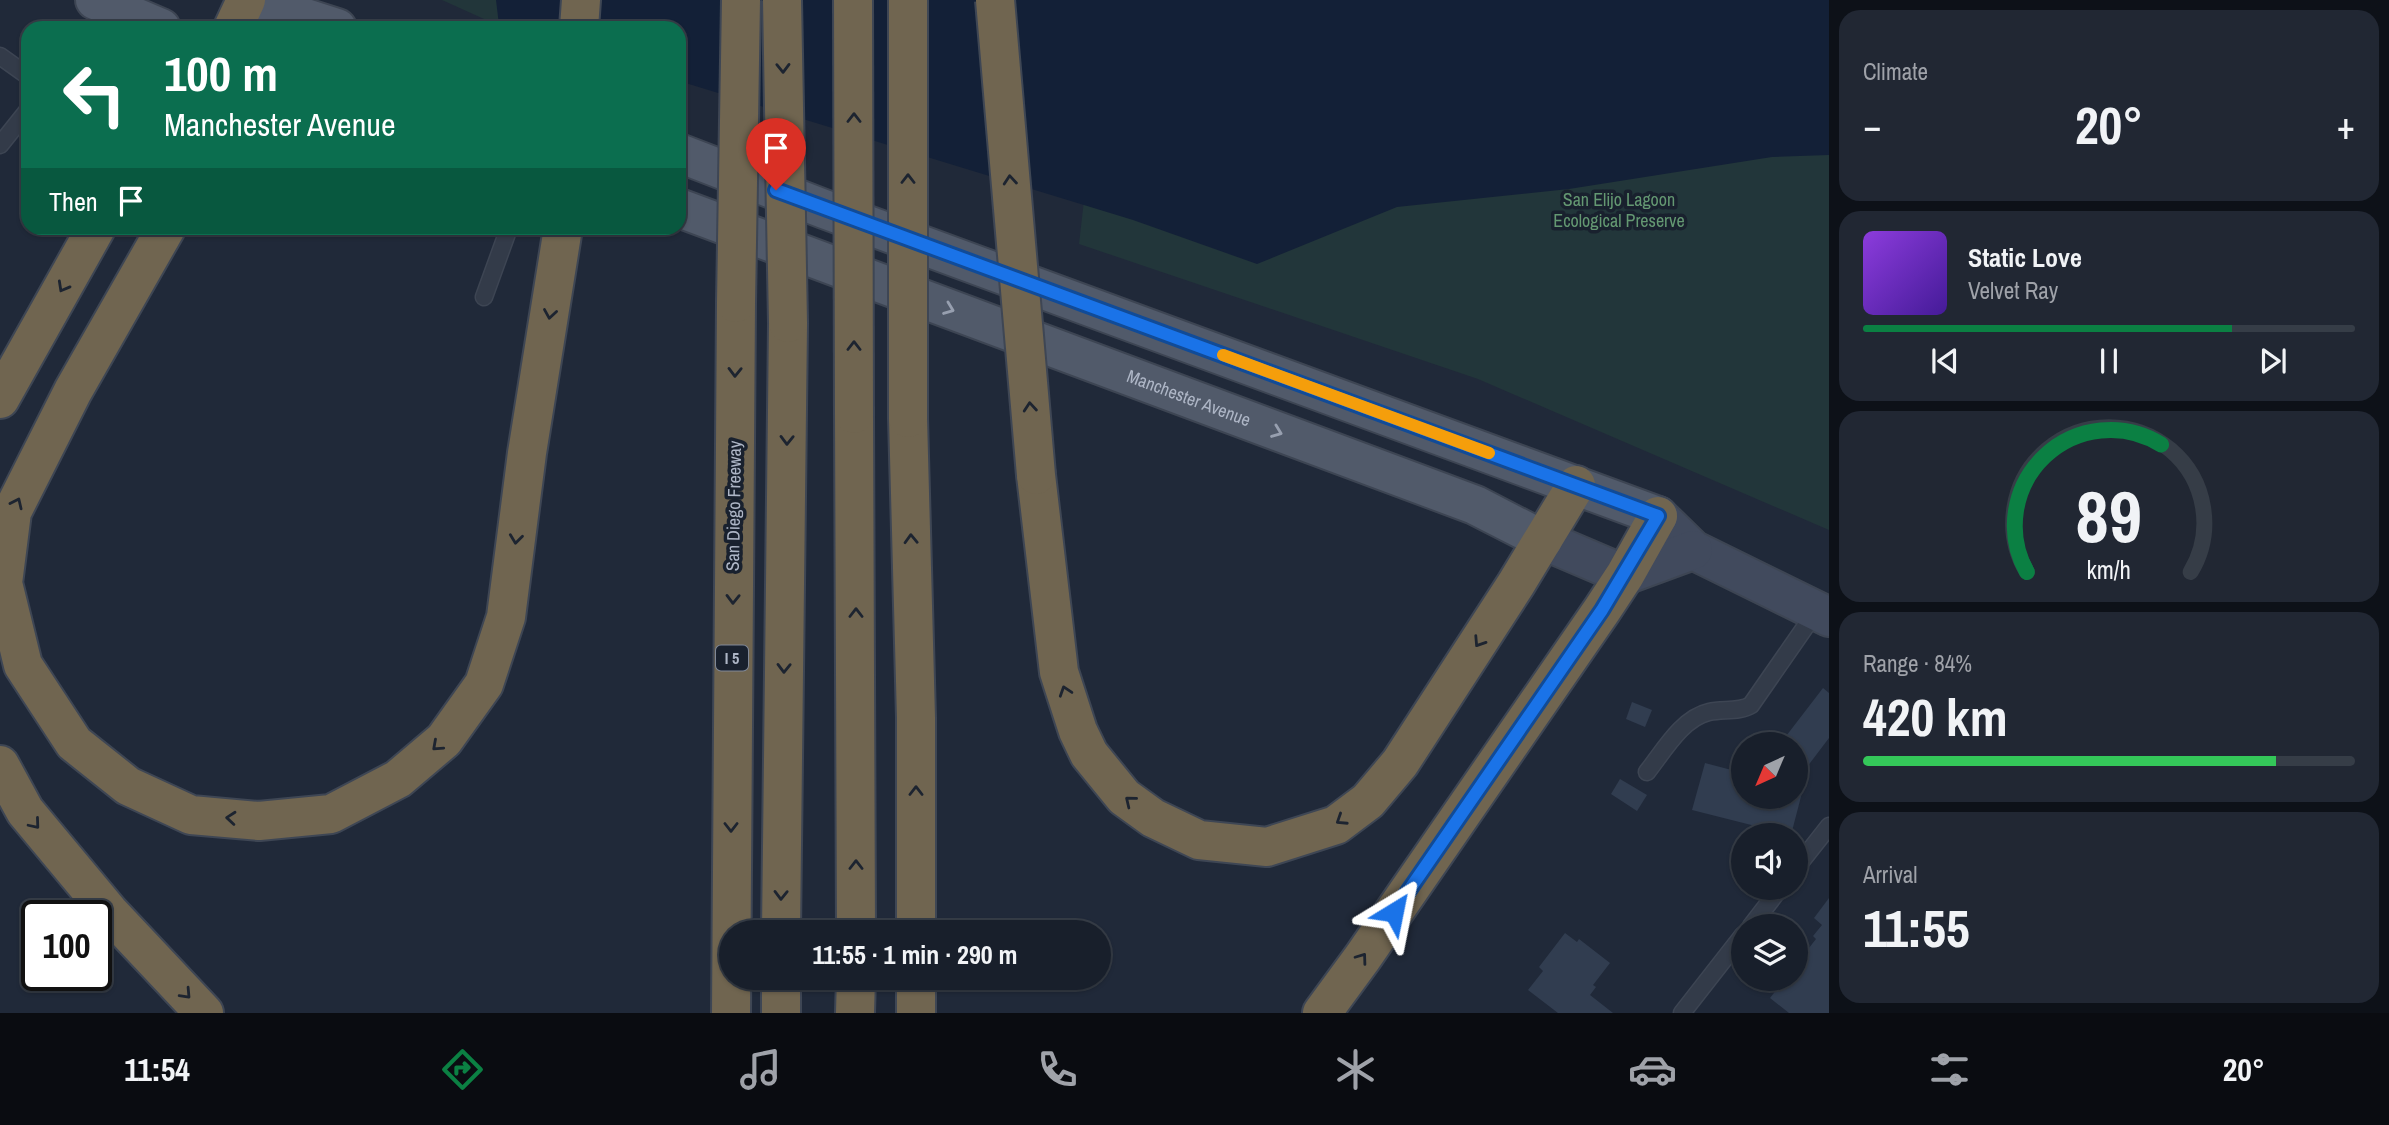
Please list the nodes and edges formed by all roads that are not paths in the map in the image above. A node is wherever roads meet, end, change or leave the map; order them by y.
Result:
1 (95, 0) edge
2 (247, 0) edge
3 (581, 0) edge
4 (741, 0) edge
5 (782, 0) edge
6 (853, 0) edge
7 (908, 0) edge
8 (995, 0) edge
9 (144, 21) edge
10 (236, 21) edge
11 (314, 21) edge
12 (580, 21) edge
13 (0, 56) edge
14 (21, 71) edge
15 (21, 119) edge
16 (0, 145) edge
17 (686, 156) edge
18 (686, 211) edge
19 (92, 235) edge
20 (162, 235) edge
21 (506, 235) edge
22 (562, 237) edge
23 (484, 297) dead end
24 (0, 399) edge
25 (1576, 485) junction
26 (1658, 516) junction
27 (1544, 540) junction
28 (1693, 550) junction
29 (1625, 575) junction
30 (1823, 614) edge
31 (0, 765) edge
32 (1647, 772) dead end
33 (1829, 826) edge
34 (1808, 853) edge
35 (1771, 900) edge
36 (1760, 914) edge
37 (781, 920) edge
38 (856, 920) edge
39 (916, 920) edge
40 (1731, 951) edge
41 (781, 990) edge
42 (856, 990) edge
43 (916, 990) edge
44 (204, 1013) edge
45 (731, 1013) edge
46 (781, 1013) edge
47 (855, 1013) edge
48 (916, 1013) edge
49 (1322, 1013) edge
50 (1682, 1013) edge

1 - 9 main road
2 - 10 highway
2 - 11 main road
3 - 12 highway
4 -> 45 highway, San Diego Freeway / I 5, bridge
5 -> 37 highway, bridge
38 -> 6 highway, bridge
39 -> 7 highway, bridge
27 -> 8 highway, bridge
13 - 14 lane
15 - 16 lane
17 - 25 main road
18 -> 27 main road, Manchester Avenue
19 -> 24 highway
22 -> 20 highway
21 - 23 lane
25 - 26 main road
25 - 27 highway
26 - 28 main road
26 - 29 highway
27 - 29 main road, Manchester Avenue
28 - 29 main road
28 - 30 main road
49 -> 29 highway
30 - 32 lane
31 -> 44 highway
33 - 34 lane
35 - 36 lane
40 - 50 lane
41 - 46 highway
42 - 47 highway
43 - 48 highway

